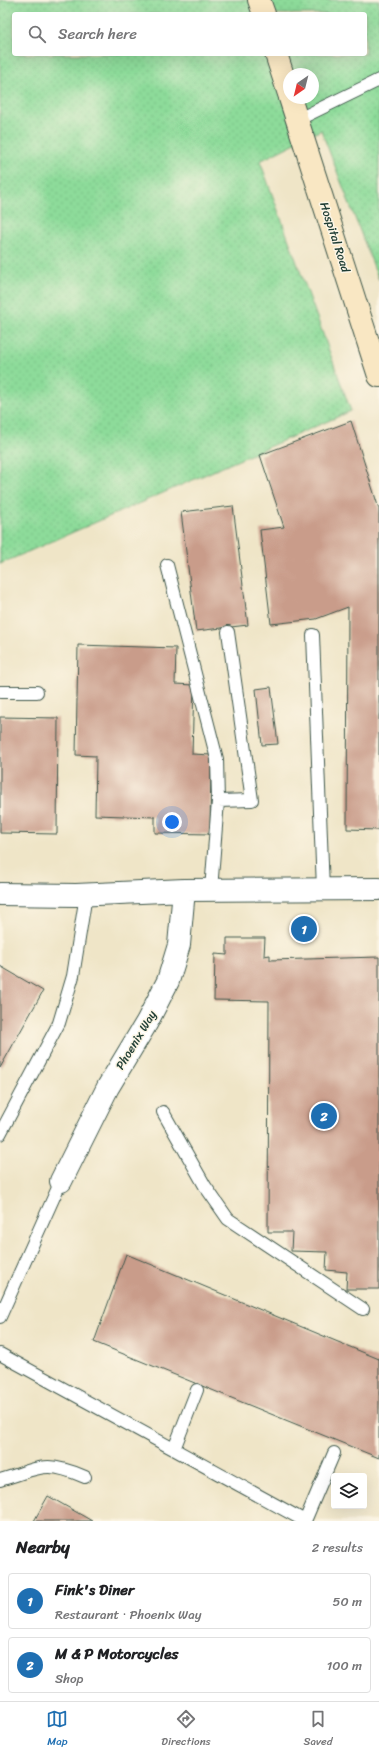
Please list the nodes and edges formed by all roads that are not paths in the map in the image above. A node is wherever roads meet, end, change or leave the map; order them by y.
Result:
1 (259, 0) edge
2 (263, 12) edge
3 (277, 56) edge
4 (283, 76) edge
5 (379, 80) edge
6 (292, 104) edge
7 (298, 120) junction
8 (379, 376) edge
9 (167, 565) dead end
10 (228, 632) dead end
11 (313, 635) dead end
12 (0, 692) edge
13 (37, 692) dead end
14 (218, 801) junction
15 (324, 889) junction
16 (379, 889) edge
17 (184, 890) junction
18 (211, 890) junction
19 (0, 894) edge
20 (86, 895) junction
21 (163, 1112) dead end
22 (0, 1134) edge
23 (61, 1181) joint
24 (363, 1309) dead end
25 (0, 1317) edge
26 (0, 1354) edge
27 (197, 1390) dead end
28 (174, 1449) junction
29 (334, 1453) dead end
30 (85, 1477) dead end
31 (0, 1480) edge

1 - 2 street
3 - 4 street
5 - 7 lane
6 - 7 street, Hospital Road
7 - 8 street, Hospital Road
9 - 14 lane
10 - 14 lane
11 - 15 lane
12 - 13 lane
14 - 18 lane
15 - 16 street
15 - 18 street
17 - 18 street
17 - 20 street
17 - 23 street, Phoenix Way
19 - 20 street
20 - 22 lane
21 - 24 lane
23 - 25 lane
26 - 28 lane
27 - 28 lane
28 - 29 lane
30 - 31 lane

